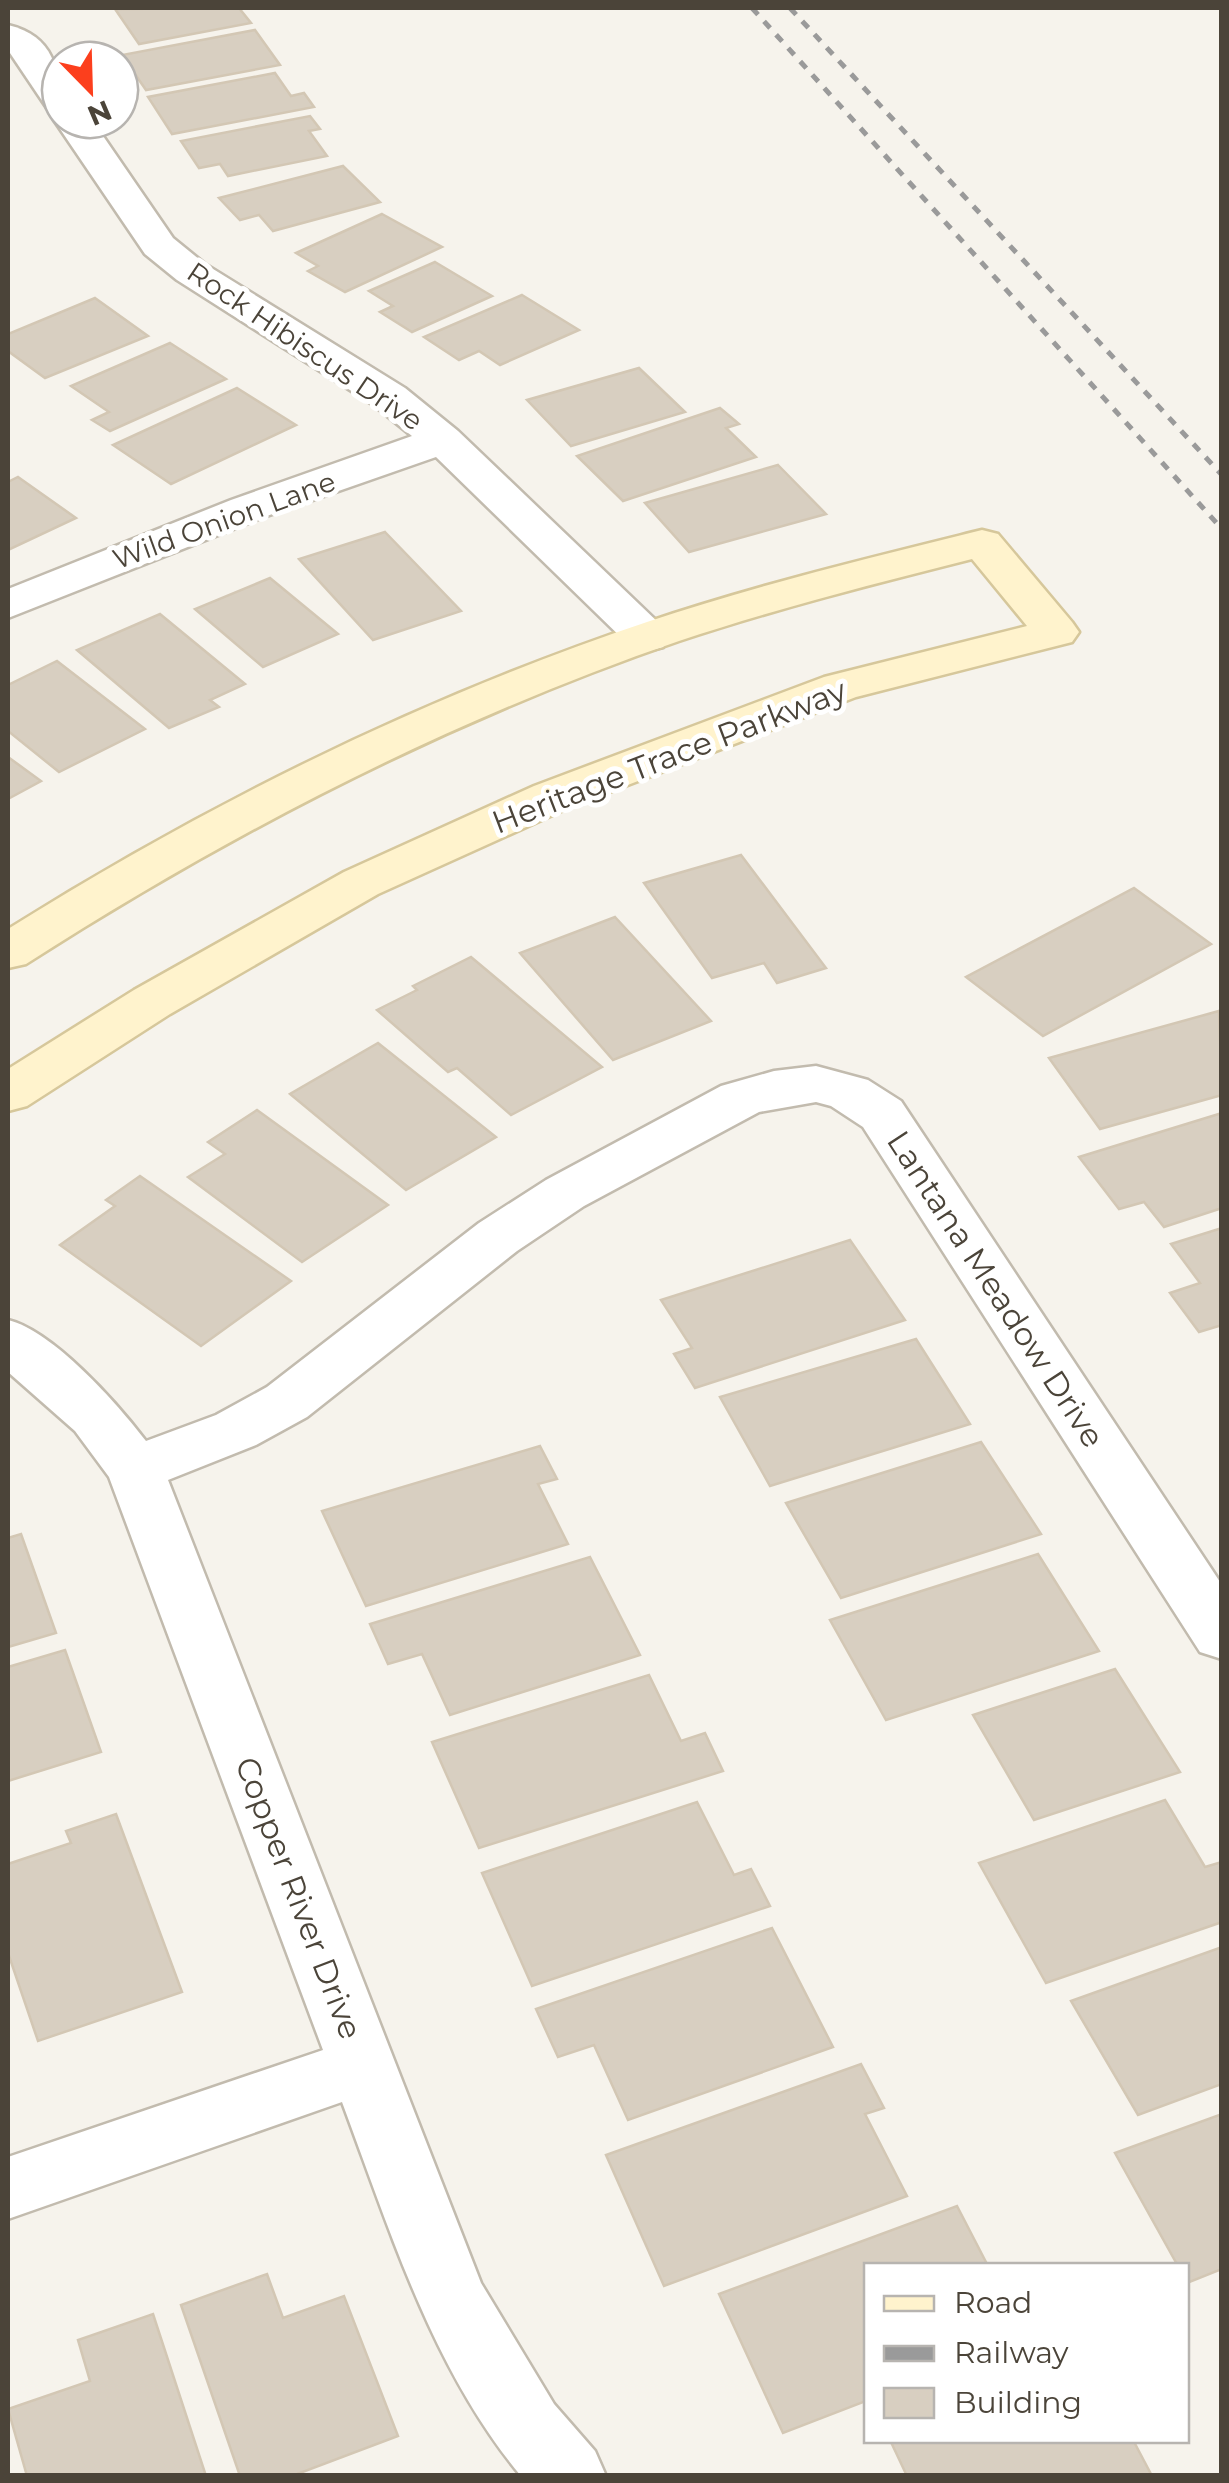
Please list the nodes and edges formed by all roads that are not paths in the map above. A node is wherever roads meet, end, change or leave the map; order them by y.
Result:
1 (8, 36) edge
2 (40, 69) edge
3 (86, 140) edge
4 (443, 440) junction
5 (8, 606) edge
6 (646, 637) junction
7 (8, 952) edge
8 (8, 1094) edge
9 (8, 1340) edge
10 (135, 1469) junction
11 (1222, 1635) edge
12 (362, 2066) junction
13 (8, 2188) edge
14 (569, 2476) edge

1 - 2 street
3 - 4 street, Rock Hibiscus Drive
4 - 5 street, Wild Onion Lane
4 - 6 street, Rock Hibiscus Drive
6 - 7 street, Heritage Trace Parkway
6 - 8 street, Heritage Trace Parkway
9 - 10 street, Copper River Drive
10 - 11 street, Lantana Meadow Drive
10 - 12 street, Copper River Drive
12 - 13 street
12 - 14 street, Copper River Drive

